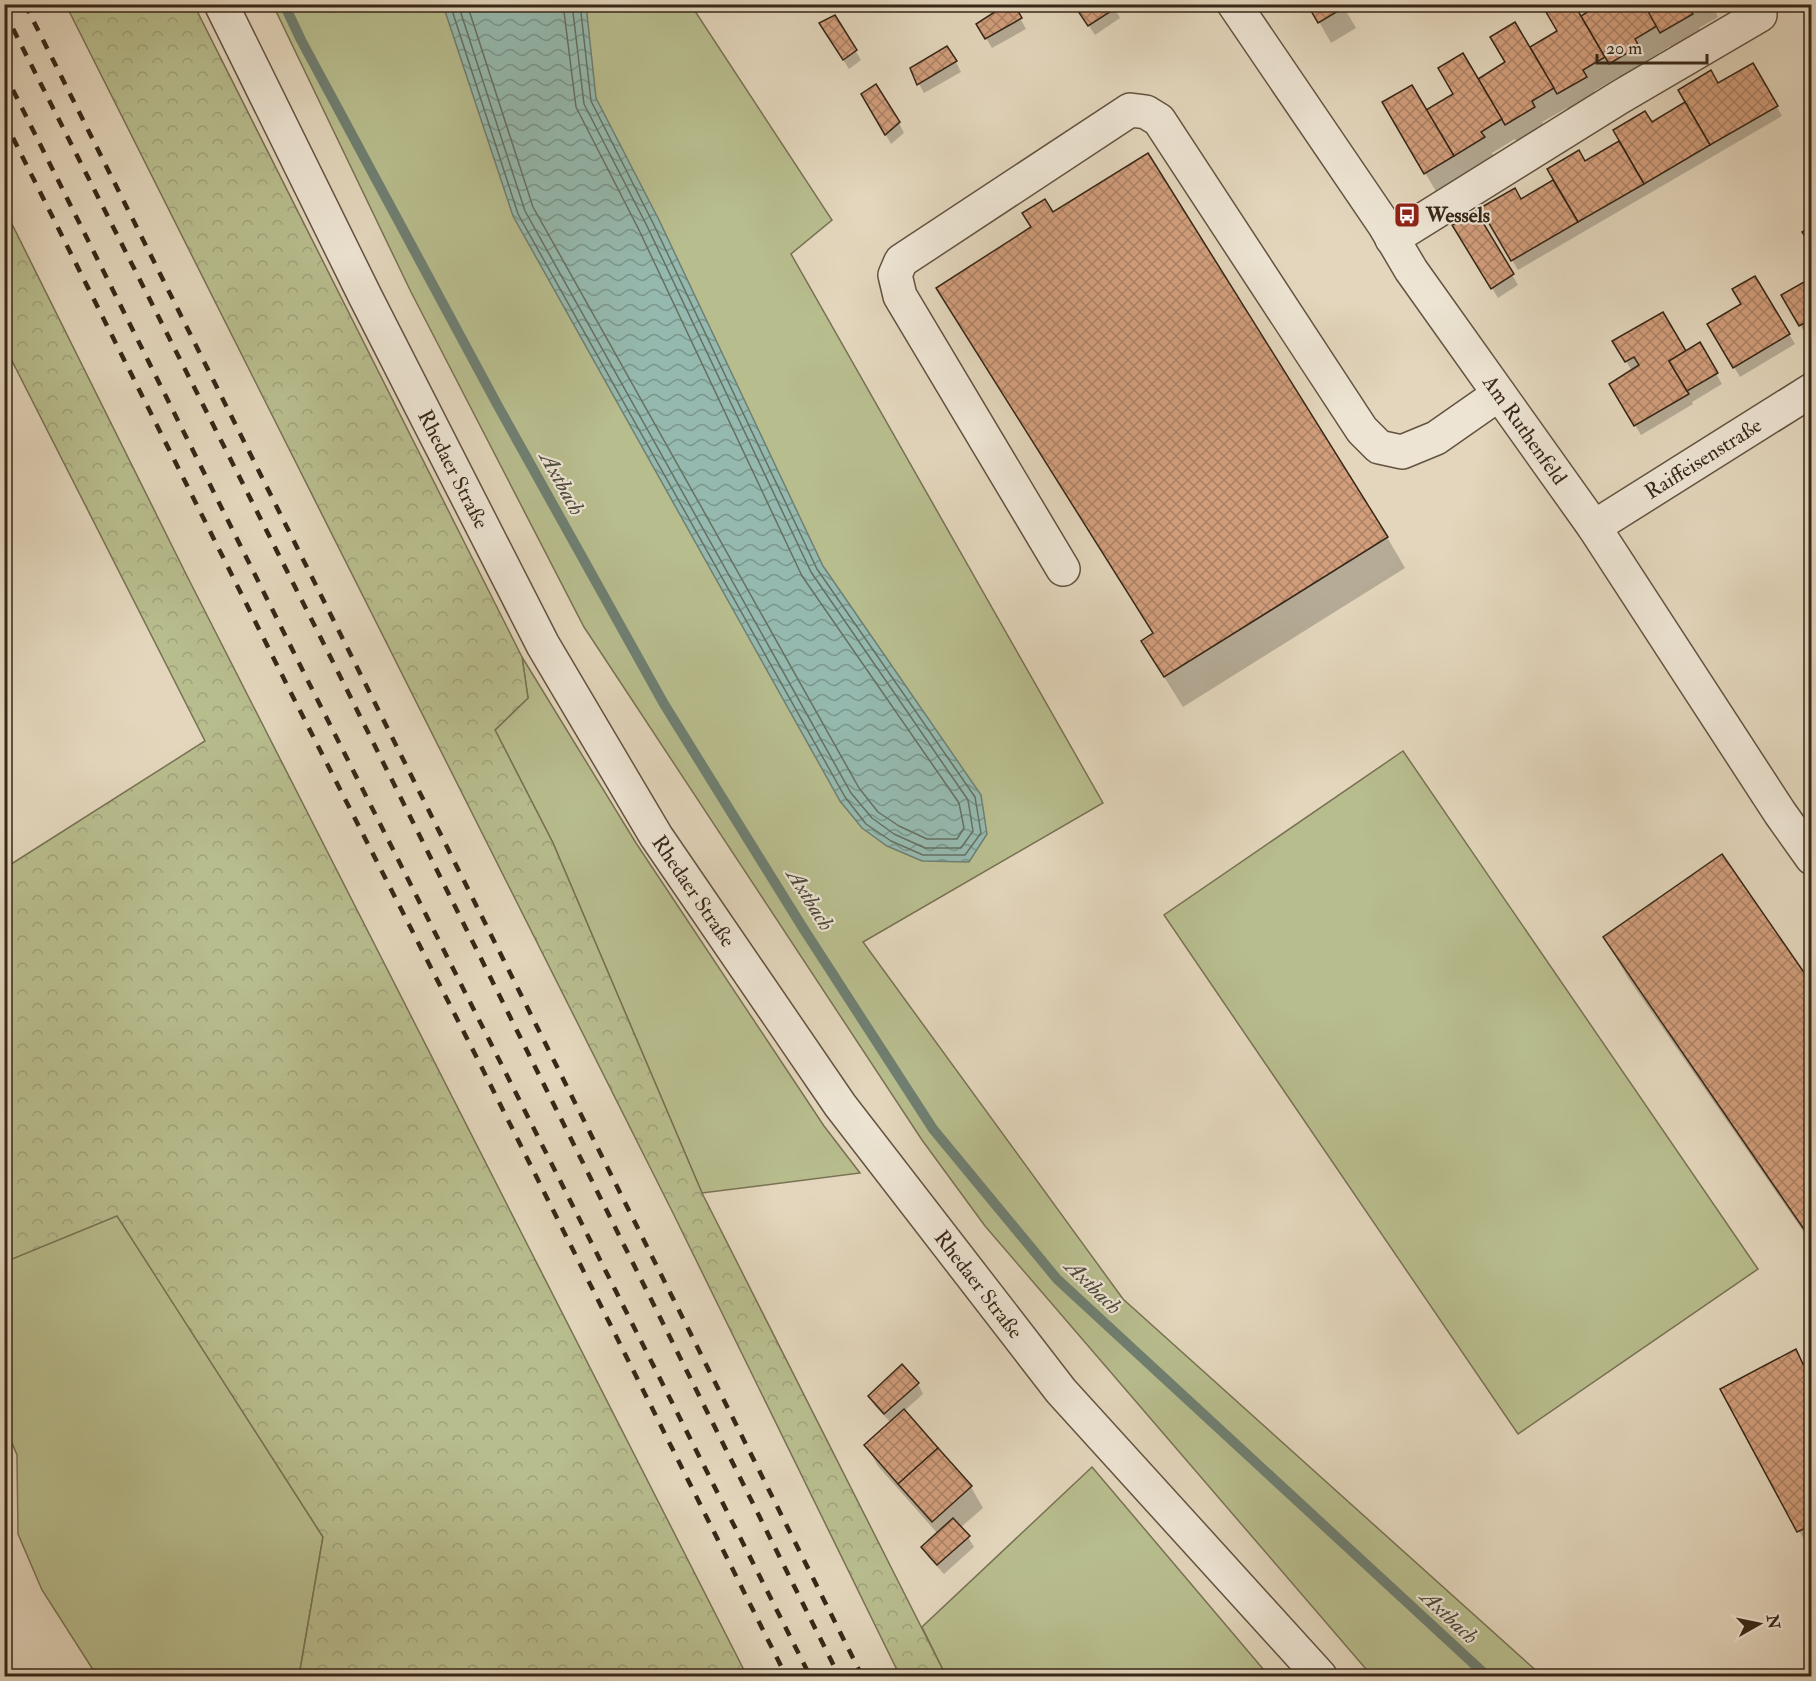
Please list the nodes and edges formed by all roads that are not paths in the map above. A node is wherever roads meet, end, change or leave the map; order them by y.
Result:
1 (221, 4) edge
2 (1234, 4) edge
3 (1760, 15) dead end
4 (1392, 239) junction
5 (1812, 390) edge
6 (1499, 394) junction
7 (1594, 526) junction
8 (1063, 568) dead end
9 (1812, 858) edge
10 (1320, 1677) edge

1 - 10 street, Rhedaer Straße
2 - 4 street, Am Ruthenfeld
3 - 4 street
4 - 6 street, Am Ruthenfeld
5 - 7 street, Raiffeisenstraße
6 - 7 street, Am Ruthenfeld
6 - 8 street
7 - 9 street, Am Ruthenfeld

